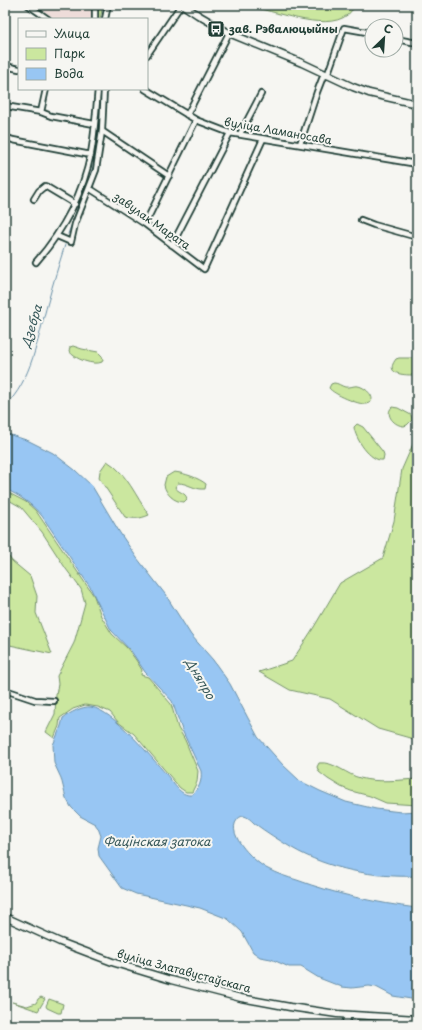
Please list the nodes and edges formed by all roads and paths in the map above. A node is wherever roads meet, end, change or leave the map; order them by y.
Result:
1 (28, 5) edge
2 (95, 5) edge
3 (108, 5) edge
4 (182, 5) edge
5 (47, 18) edge
6 (95, 18) edge
7 (105, 18) edge
8 (364, 32) edge
9 (229, 33) junction
10 (404, 41) edge
11 (417, 43) edge
12 (148, 54) edge
13 (5, 66) edge
14 (18, 69) edge
15 (326, 75) junction
16 (46, 90) edge
17 (98, 90) edge
18 (104, 90) edge
19 (147, 90) edge
20 (260, 94) dead end
21 (417, 104) edge
22 (5, 106) edge
23 (41, 112) junction
24 (187, 115) junction
25 (196, 120) junction
26 (94, 124) junction
27 (102, 131) junction
28 (230, 133) junction
29 (240, 134) junction
30 (5, 137) edge
31 (263, 139) junction
32 (300, 144) junction
33 (91, 155) junction
34 (417, 164) edge
35 (169, 176) junction
36 (89, 188) junction
37 (34, 199) dead end
38 (74, 204) junction
39 (361, 220) dead end
40 (145, 224) junction
41 (58, 236) junction
42 (417, 237) edge
43 (172, 245) junction
44 (36, 262) dead end
45 (5, 690) edge
46 (54, 701) dead end
47 (5, 917) edge
48 (348, 1015) junction
49 (417, 1019) edge
50 (345, 1025) edge

1 - 5 street
2 - 6 street
3 - 7 street
4 - 9 street
4 - 12 street
8 - 15 street
9 - 15 street
9 - 24 street
10 - 11 street
13 - 14 street
15 - 21 street
15 - 32 street
16 - 23 street
17 - 26 street
18 - 27 street
19 - 24 street, вуліца Ламаносава
20 - 29 street
22 - 23 street
23 - 26 street
24 - 25 street, вуліца Ламаносава
25 - 28 street, вуліца Ламаносава
25 - 35 street
26 - 33 street
27 - 35 street
27 - 36 street
28 - 29 street, вуліца Ламаносава
28 - 43 street
29 - 31 street, вуліца Ламаносава
30 - 33 street
31 - 32 street, вуліца Ламаносава
31 - 43 street, завулак Марата
32 - 34 street, вуліца Ламаносава
33 - 38 street
35 - 40 street
36 - 40 street, завулак Марата
36 - 41 street
37 - 38 street
38 - 41 street
39 - 42 street
40 - 43 street, завулак Марата
41 - 44 street
45 - 46 street
47 - 48 street, вуліца Златавустаўскага
48 - 49 street, вуліца Златавустаўскага
48 - 50 street

